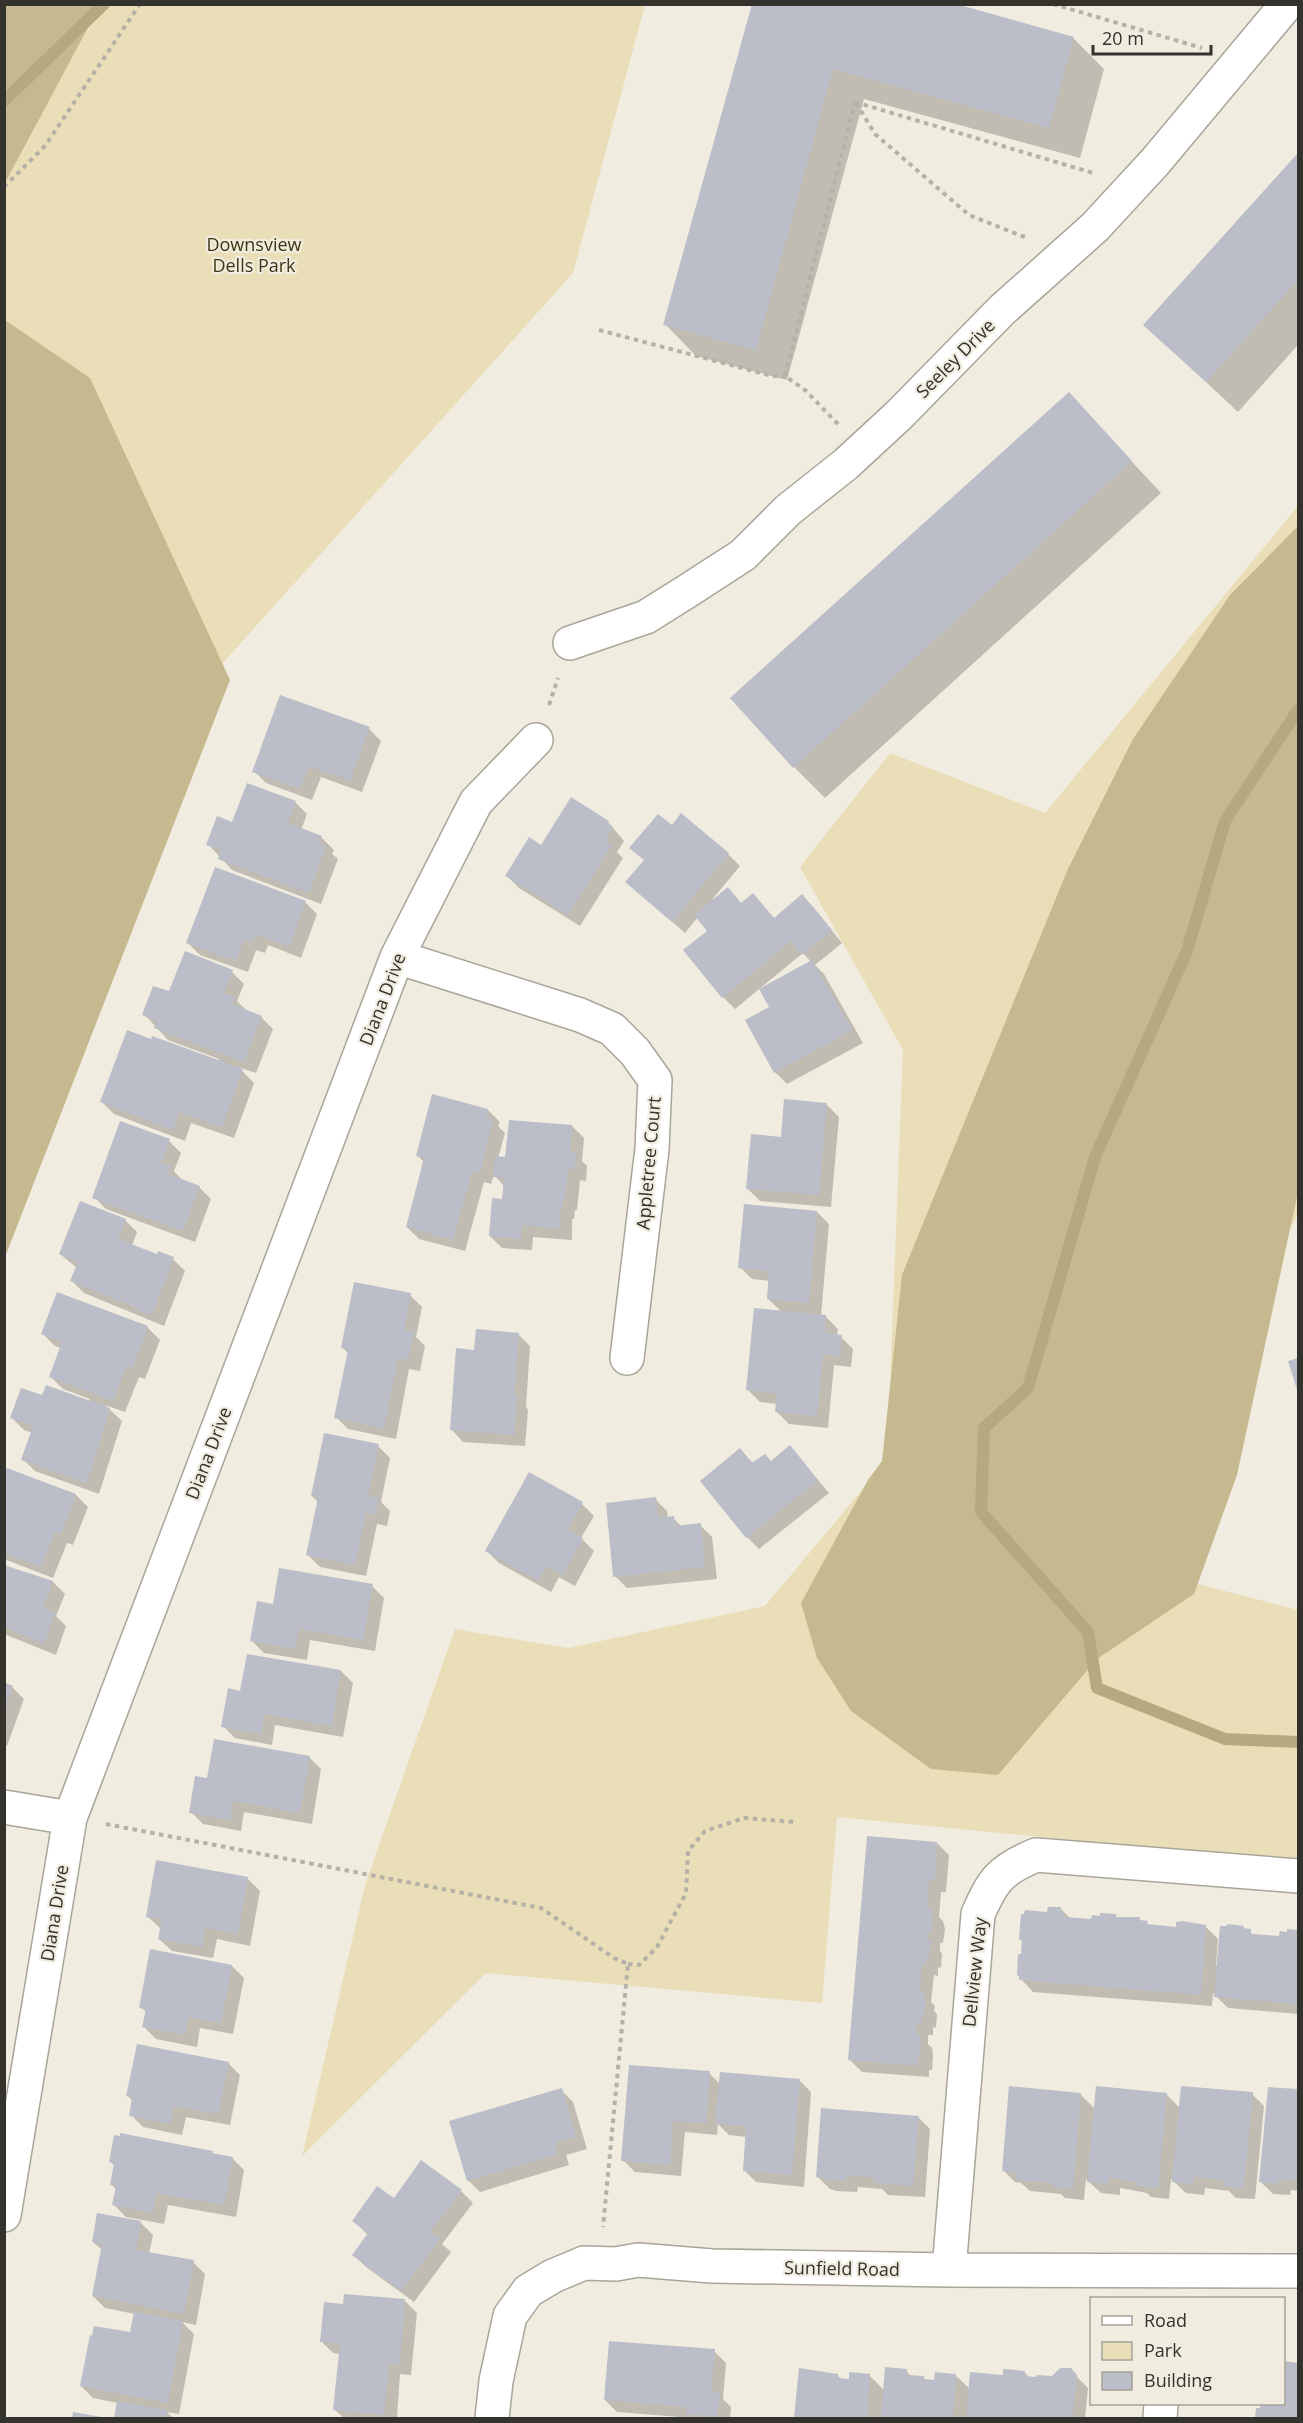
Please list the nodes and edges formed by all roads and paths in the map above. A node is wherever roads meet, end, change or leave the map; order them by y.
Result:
1 (140, 4) edge
2 (1053, 4) edge
3 (1287, 4) edge
4 (1241, 59) junction
5 (855, 102) junction
6 (1133, 185) junction
7 (4, 187) edge
8 (1065, 253) junction
9 (599, 330) dead end
10 (785, 376) junction
11 (862, 449) junction
12 (570, 643) joint
13 (537, 740) joint
14 (397, 957) junction
15 (627, 1358) dead end
16 (4, 1807) edge
17 (70, 1818) junction
18 (795, 1822) dead end
19 (1299, 1876) edge
20 (628, 1964) junction
21 (4, 2215) edge
22 (599, 2264) junction
23 (949, 2270) junction
24 (1299, 2271) edge
25 (1166, 2285) edge
26 (492, 2418) edge

1 - 7 path
2 - 4 path
3 - 4 street, Seeley Drive
4 - 6 street, Seeley Drive
5 - 6 path
5 - 8 path
5 - 10 path
6 - 8 street, Seeley Drive
8 - 11 street, Seeley Drive
9 - 10 path
10 - 11 path
11 - 12 street, Seeley Drive
12 - 13 path
13 - 14 street, Diana Drive
14 - 15 street, Appletree Court
14 - 17 street, Diana Drive
16 - 17 street
17 - 20 path
17 - 21 street, Diana Drive
18 - 20 path
19 - 23 street, Dellview Way
20 - 22 path
22 - 23 street, Sunfield Road
22 - 26 street, Sunfield Road
23 - 25 street, Sunfield Road
24 - 25 street, Sunfield Road

